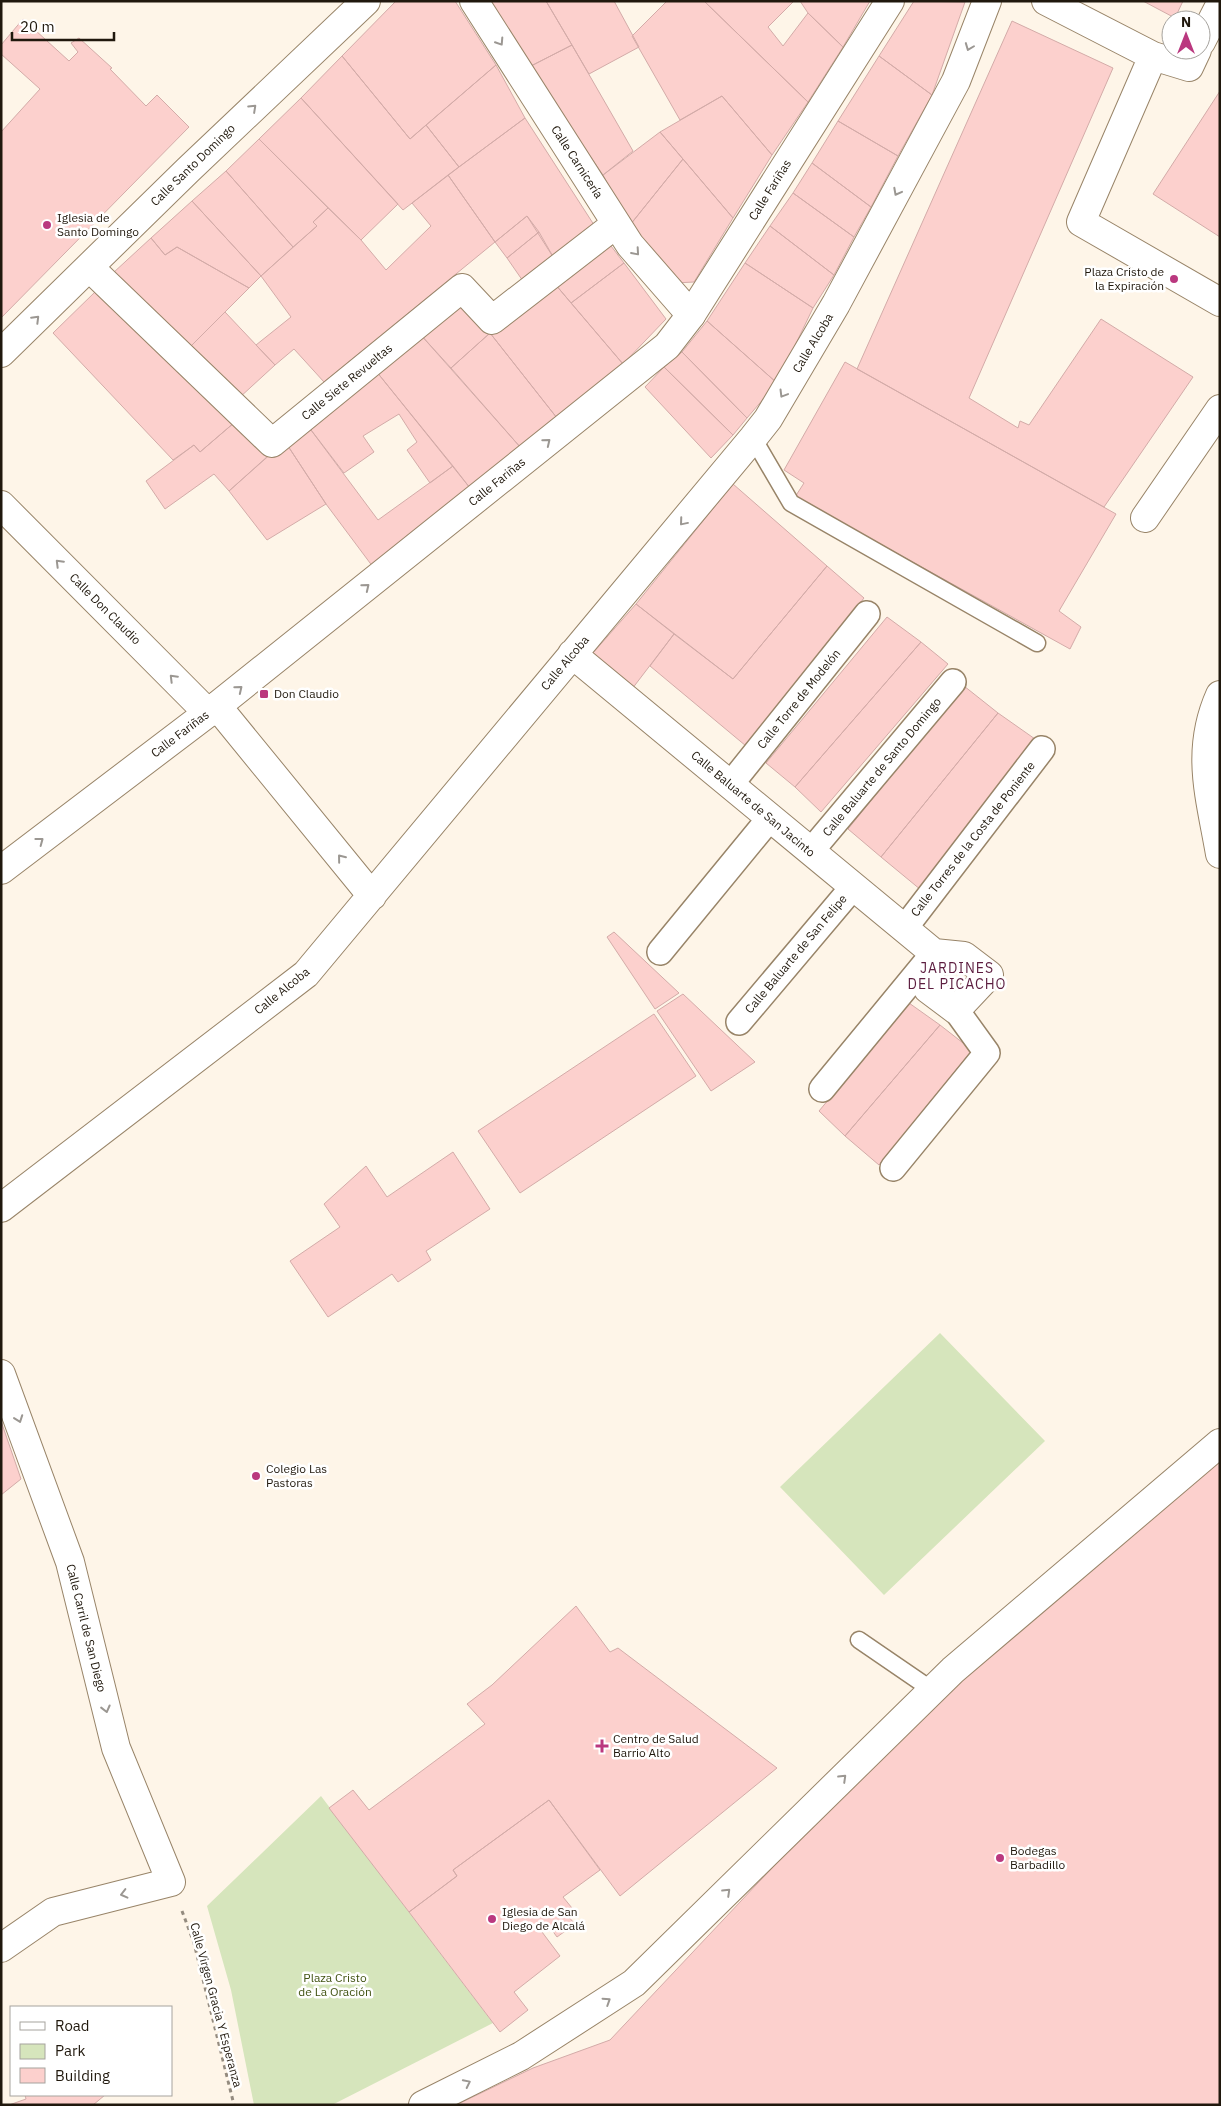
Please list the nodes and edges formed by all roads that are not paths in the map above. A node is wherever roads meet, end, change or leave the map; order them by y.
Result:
1 (366, 1) edge
2 (474, 1) edge
3 (890, 1) edge
4 (987, 1) edge
5 (1046, 1) edge
6 (1220, 5) edge
7 (1211, 23) edge
8 (1153, 56) junction
9 (1161, 58) edge
10 (1166, 60) edge
11 (1192, 60) edge
12 (616, 224) junction
13 (89, 267) junction
14 (1220, 302) edge
15 (691, 315) junction
16 (1, 353) edge
17 (1220, 409) edge
18 (753, 438) junction
19 (1, 505) edge
20 (1145, 518) dead end
21 (868, 614) dead end
22 (1037, 643) dead end
23 (572, 654) junction
24 (953, 682) dead end
25 (1220, 694) edge
26 (212, 710) junction
27 (1042, 749) dead end
28 (730, 785) junction
29 (770, 818) junction
30 (811, 852) junction
31 (1220, 854) edge
32 (1, 870) edge
33 (853, 887) junction
34 (372, 896) junction
35 (904, 929) junction
36 (660, 952) dead end
37 (934, 953) junction
38 (956, 1010) junction
39 (739, 1022) dead end
40 (822, 1089) dead end
41 (893, 1168) dead end
42 (1, 1208) edge
43 (1, 1374) edge
44 (1220, 1443) edge
45 (859, 1640) dead end
46 (932, 1690) junction
47 (1, 1948) edge
48 (423, 2105) edge

13 -> 1 street, Calle Santo Domingo
2 -> 12 street, Calle Carnicería
3 - 15 street, Calle Fariñas
4 -> 18 street, Calle Alcoba
5 - 8 street
6 - 7 street
8 - 9 street
8 - 14 street
10 - 11 street
12 - 13 street, Calle Siete Revueltas
12 -> 15 street, Calle Carnicería
16 -> 13 street, Calle Santo Domingo
26 -> 15 street, Calle Fariñas
17 - 20 street
18 - 22 lane
18 -> 23 street, Calle Alcoba
26 -> 19 street, Calle Don Claudio
21 - 28 street, Calle Torre de Modelón
23 - 28 street, Calle Baluarte de San Jacinto
23 - 34 street, Calle Alcoba
24 - 30 street, Calle Baluarte de Santo Domingo
25 - 31 street
32 -> 26 street, Calle Fariñas
34 -> 26 street, Calle Don Claudio
27 - 35 street, Calle Torres de la Costa de Poniente
28 - 29 street, Calle Baluarte de San Jacinto
29 - 30 street, Calle Baluarte de San Jacinto
29 - 36 street
30 - 33 street, Calle Baluarte de San Jacinto
33 - 35 street, Calle Baluarte de San Jacinto
33 - 39 street, Calle Baluarte de San Felipe
34 - 42 street, Calle Alcoba
35 - 37 street, Calle Baluarte de San Jacinto
37 - 38 street
37 - 38 street
37 - 40 street
38 - 41 street
43 -> 47 street, Calle Carril de San Diego
44 - 46 street
45 - 46 lane
48 -> 46 street

